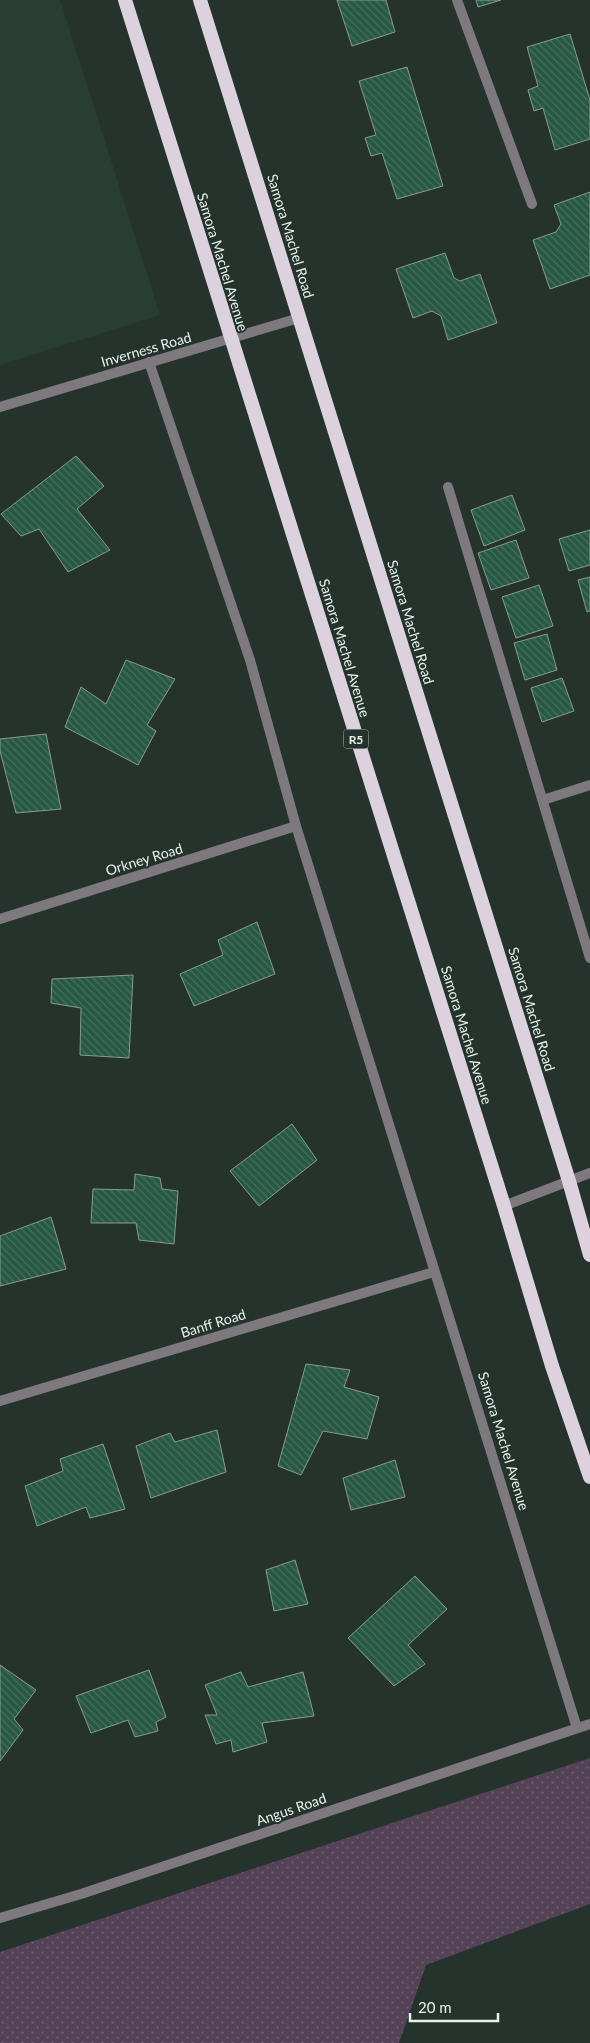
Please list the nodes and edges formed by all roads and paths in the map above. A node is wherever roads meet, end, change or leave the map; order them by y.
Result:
1 (125, 0) edge
2 (200, 0) edge
3 (458, 0) edge
4 (532, 204) dead end
5 (299, 318) junction
6 (230, 339) junction
7 (149, 362) junction
8 (0, 407) edge
9 (448, 487) dead end
10 (590, 785) edge
11 (543, 800) junction
12 (296, 826) junction
13 (0, 919) edge
14 (590, 958) edge
15 (590, 1173) edge
16 (569, 1181) junction
17 (504, 1206) junction
18 (590, 1255) edge
19 (434, 1272) junction
20 (0, 1401) edge
21 (590, 1477) edge
22 (590, 1724) edge
23 (577, 1728) junction
24 (0, 1918) edge

1 - 6 highway, Samora Machel Avenue / R5
2 - 5 highway, Samora Machel Road
3 - 4 street
5 - 6 street, Inverness Road
5 - 16 highway, Samora Machel Road
6 - 7 street, Inverness Road
6 - 17 highway, Samora Machel Avenue / R5
7 - 8 street, Inverness Road
7 - 12 street, Samora Machel Avenue
9 - 11 street
10 - 11 street
11 - 14 street
12 - 13 street, Orkney Road
12 - 19 street, Samora Machel Avenue
15 - 16 street
16 - 17 street
16 - 18 highway, Samora Machel Road
17 - 21 highway, Samora Machel Avenue / R5
19 - 20 street, Banff Road
19 - 23 street, Samora Machel Avenue
22 - 23 street, Angus Road
23 - 24 street, Angus Road

